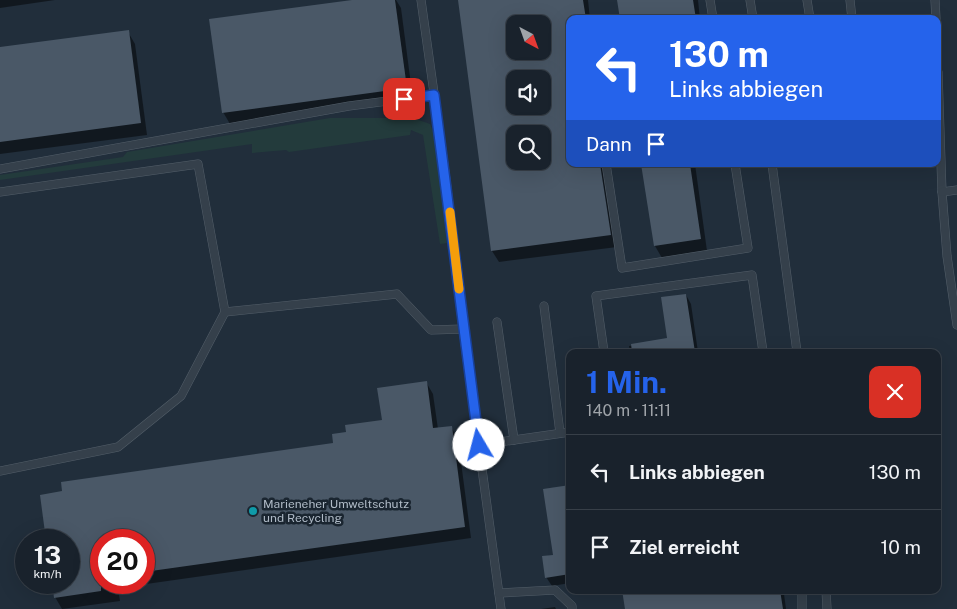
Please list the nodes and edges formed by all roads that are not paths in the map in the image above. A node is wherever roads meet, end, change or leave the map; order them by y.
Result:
1 (421, 0) edge
2 (710, 0) edge
3 (750, 0) edge
4 (807, 0) edge
5 (850, 0) edge
6 (935, 0) edge
7 (712, 15) edge
8 (752, 15) edge
9 (809, 15) edge
10 (852, 15) edge
11 (936, 15) edge
12 (434, 95) junction
13 (941, 162) edge
14 (606, 167) edge
15 (735, 167) edge
16 (772, 167) edge
17 (0, 169) edge
18 (957, 190) edge
19 (0, 192) edge
20 (942, 192) junction
21 (544, 306) dead end
22 (225, 312) junction
23 (497, 322) dead end
24 (957, 325) edge
25 (463, 329) junction
26 (604, 349) edge
27 (763, 349) edge
28 (797, 349) edge
29 (566, 433) edge
30 (560, 434) junction
31 (514, 440) junction
32 (479, 445) junction
33 (0, 471) edge
34 (499, 593) junction
35 (802, 594) edge
36 (826, 594) edge
37 (501, 609) edge
38 (572, 609) edge
39 (802, 609) edge
40 (827, 609) edge

1 - 12 lane
2 - 7 lane
3 - 8 lane
4 - 9 lane
5 - 10 lane
6 - 11 lane
12 - 17 lane
12 - 25 lane
13 - 20 lane
14 - 15 lane
16 - 28 lane
18 - 20 lane
19 - 22 lane
20 - 24 lane
21 - 30 lane
22 - 25 lane
22 - 33 lane
23 - 31 lane
25 - 32 lane
26 - 27 lane
29 - 30 lane
30 - 31 lane
31 - 32 lane
32 - 34 lane
34 - 37 lane
34 - 38 lane
35 - 39 lane
36 - 40 lane

